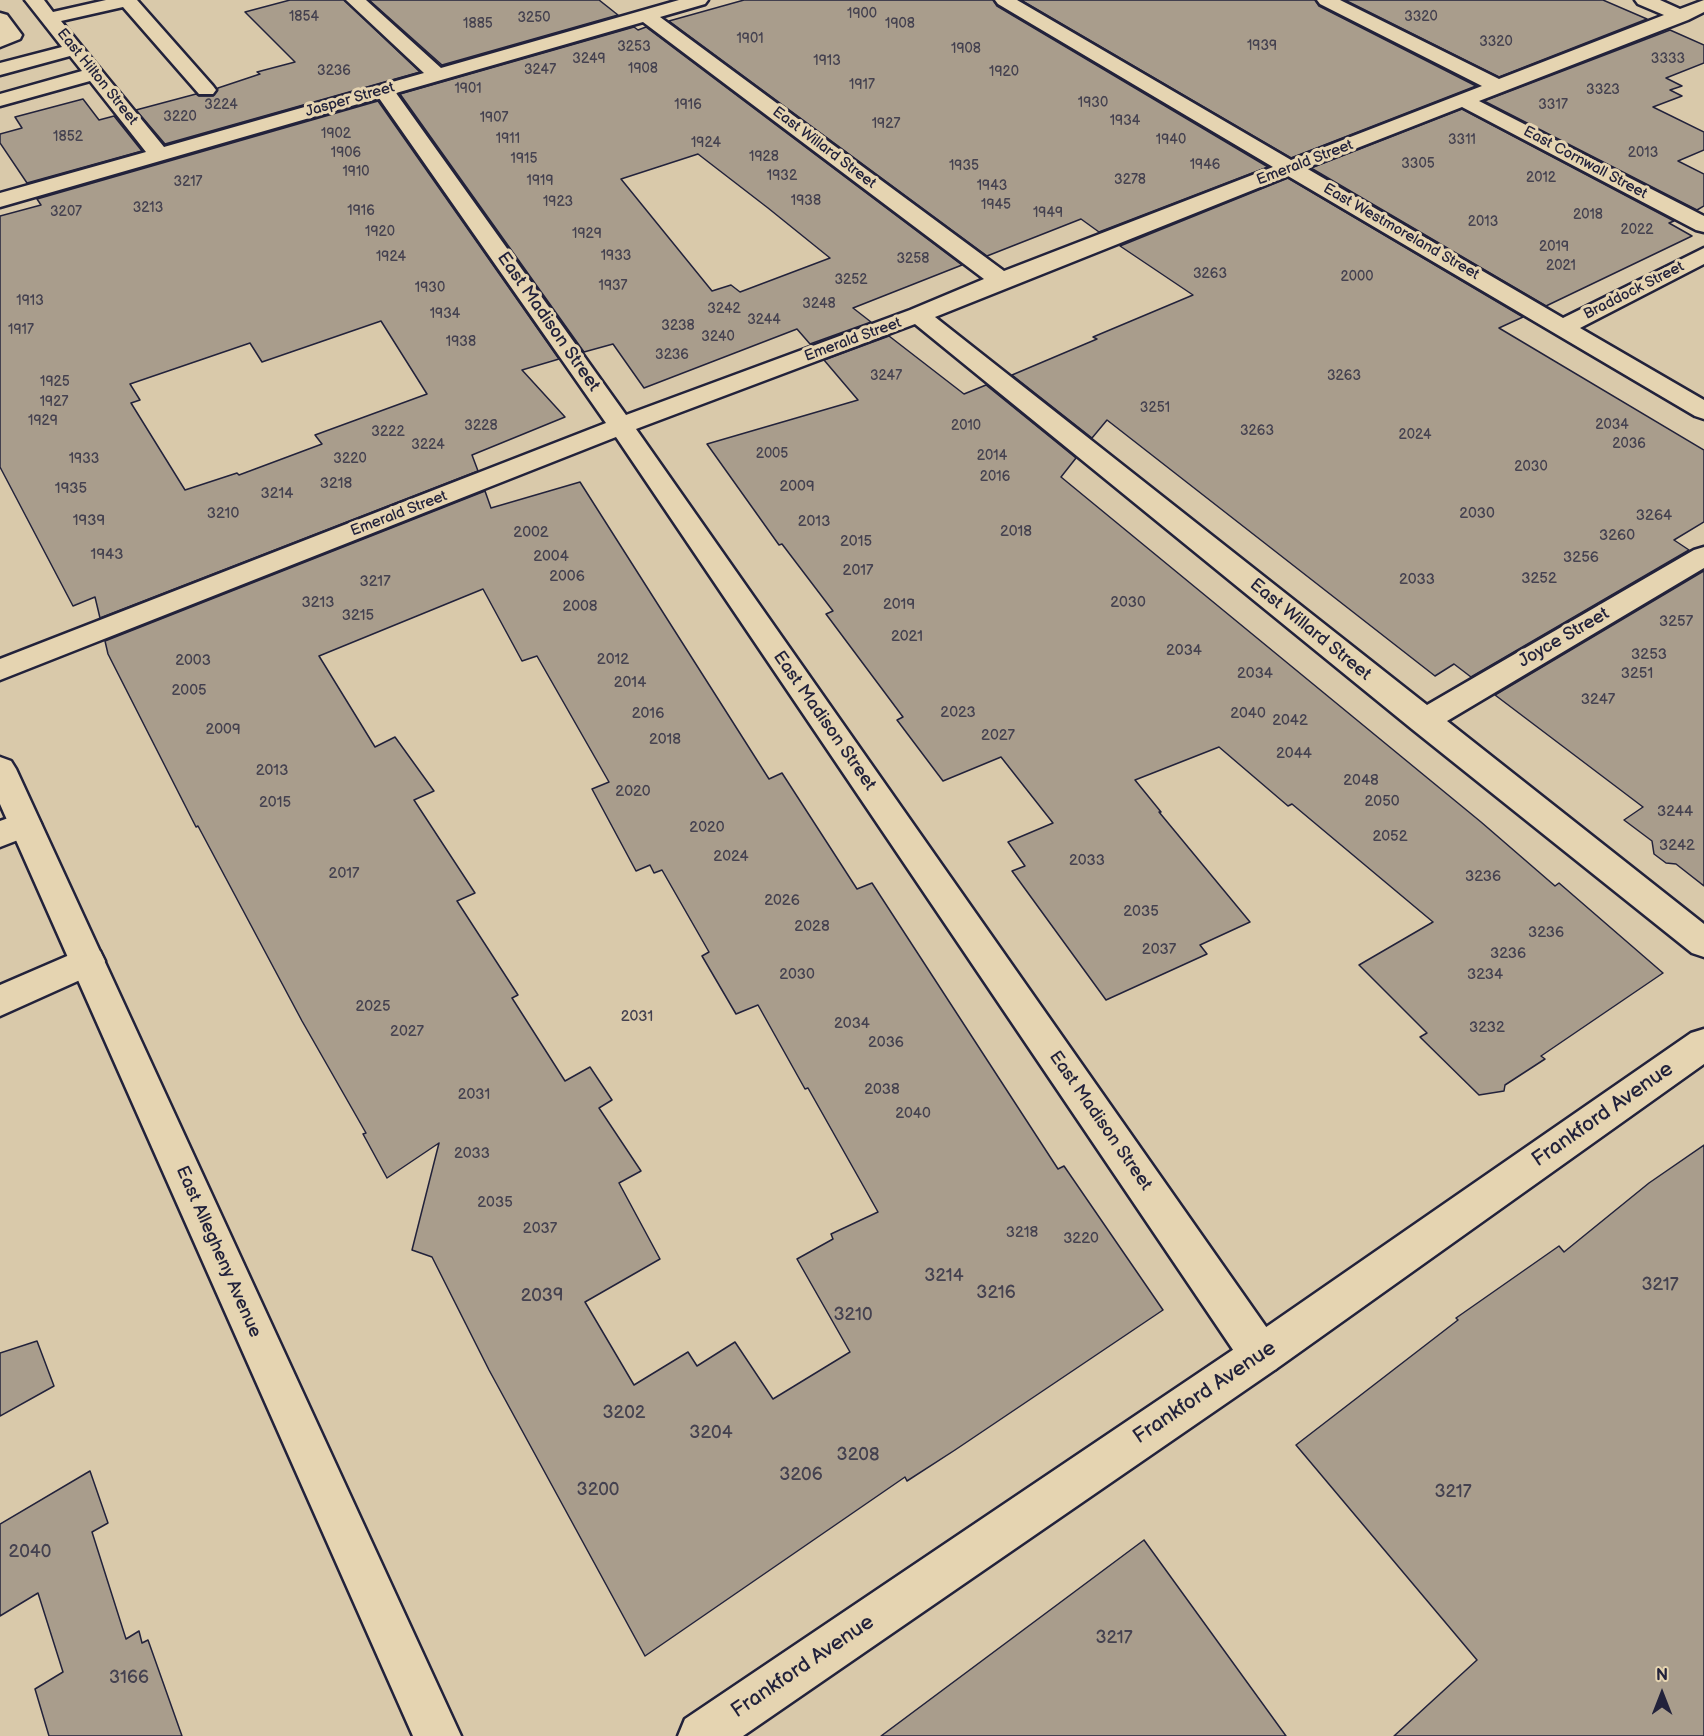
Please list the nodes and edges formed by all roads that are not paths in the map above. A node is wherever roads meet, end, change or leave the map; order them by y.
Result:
1 (34, 0) edge
2 (127, 0) edge
3 (355, 0) edge
4 (1004, 0) edge
5 (1326, 0) edge
6 (1644, 0) edge
7 (688, 1) edge
8 (1704, 6) edge
9 (646, 15) junction
10 (1681, 16) junction
11 (49, 18) junction
12 (0, 19) edge
13 (0, 41) edge
14 (75, 50) junction
15 (0, 69) edge
16 (94, 74) junction
17 (438, 75) junction
18 (1500, 87) junction
19 (206, 90) dead end
20 (384, 90) junction
21 (0, 100) edge
22 (1466, 101) junction
23 (159, 154) junction
24 (1292, 168) junction
25 (0, 200) edge
26 (1704, 225) edge
27 (1704, 255) edge
28 (1001, 280) junction
29 (918, 315) junction
30 (1564, 327) junction
31 (1704, 411) edge
32 (621, 426) junction
33 (1704, 556) edge
34 (0, 670) edge
35 (1423, 721) junction
36 (0, 769) edge
37 (12, 829) edge
38 (1704, 943) edge
39 (87, 961) junction
40 (0, 1001) edge
41 (1704, 1044) edge
42 (1261, 1355) junction
43 (437, 1736) edge
44 (702, 1736) edge

1 - 11 street, East Hilton Street
2 - 11 street
2 - 19 street
3 - 17 street
4 - 24 street, East Westmoreland Street
5 - 18 street
6 - 10 street
7 - 9 street, Jasper Street
8 - 10 street, Emerald Street
9 - 17 street, Jasper Street
9 - 28 street, East Willard Street
10 - 18 street, Emerald Street
11 - 14 street, East Hilton Street
12 - 13 street
14 - 15 street
14 - 16 street, East Hilton Street
16 - 21 street
16 - 23 street, East Hilton Street
17 - 20 street, Jasper Street
18 - 22 street, Emerald Street
20 - 23 street, Jasper Street
20 - 32 street, East Madison Street
22 - 24 street, Emerald Street
22 - 26 street, East Cornwall Street
23 - 25 street, Jasper Street
24 - 28 street, Emerald Street
24 - 30 street, East Westmoreland Street
27 - 30 street, Braddock Street
28 - 29 street, Emerald Street
29 - 32 street, Emerald Street
29 - 35 street, East Willard Street
30 - 31 street, East Westmoreland Street
32 - 34 street, Emerald Street
32 - 42 street, East Madison Street
33 - 35 street, Joyce Street
35 - 38 street, East Willard Street
36 - 37 street, East Allegheny Avenue
37 - 39 street, East Allegheny Avenue
39 - 40 street
39 - 43 street, East Allegheny Avenue
41 - 42 street, Frankford Avenue
42 - 44 street, Frankford Avenue

